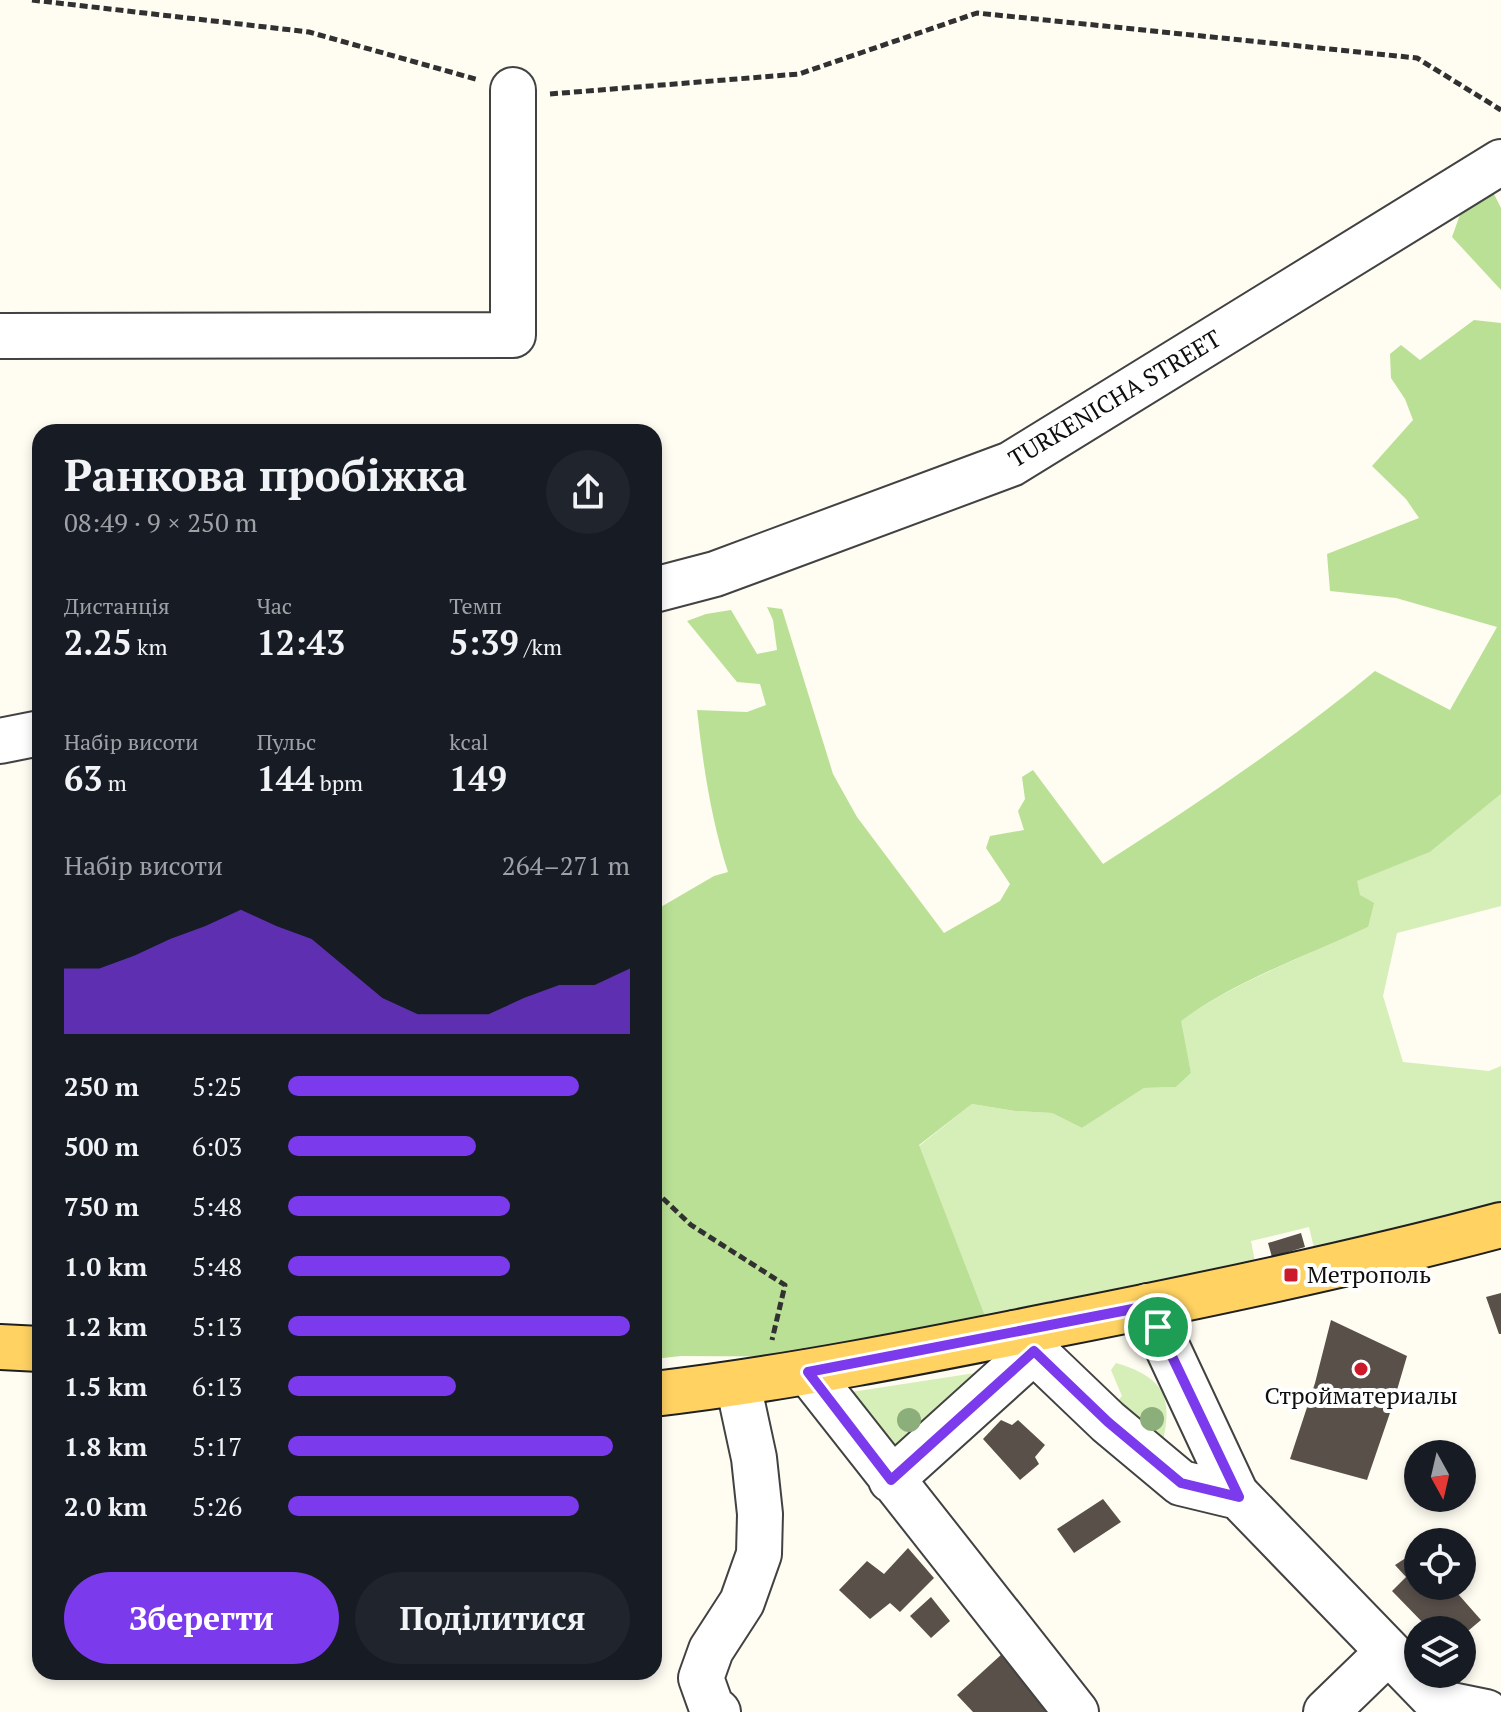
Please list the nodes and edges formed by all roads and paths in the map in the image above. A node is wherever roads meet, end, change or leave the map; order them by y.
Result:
1 (32, 0) edge
2 (513, 90) junction
3 (1501, 110) edge
4 (1501, 162) edge
5 (0, 336) edge
6 (662, 588) edge
7 (32, 735) edge
8 (0, 741) edge
9 (662, 1198) edge
10 (1501, 1225) edge
11 (1148, 1306) junction
12 (1024, 1342) junction
13 (0, 1347) edge
14 (32, 1349) edge
15 (808, 1372) junction
16 (750, 1382) junction
17 (662, 1393) edge
18 (891, 1480) junction
19 (1239, 1497) junction
20 (1388, 1652) junction
21 (1442, 1707) edge
22 (718, 1712) edge
23 (1076, 1712) edge
24 (1326, 1712) edge
25 (1486, 1712) edge

1 - 2 path
2 - 3 path
2 - 5 street
4 - 6 street, TURKENICHA STREET
7 - 8 street
9 - 16 path
10 - 11 main road
11 - 12 main road
11 - 19 street
12 - 15 main road
12 - 18 street
12 - 19 street
13 - 14 main road
15 - 16 main road
15 - 18 street
16 - 17 main road
16 - 22 street
18 - 23 street
19 - 20 street
20 - 21 street
20 - 24 street
21 - 25 street

